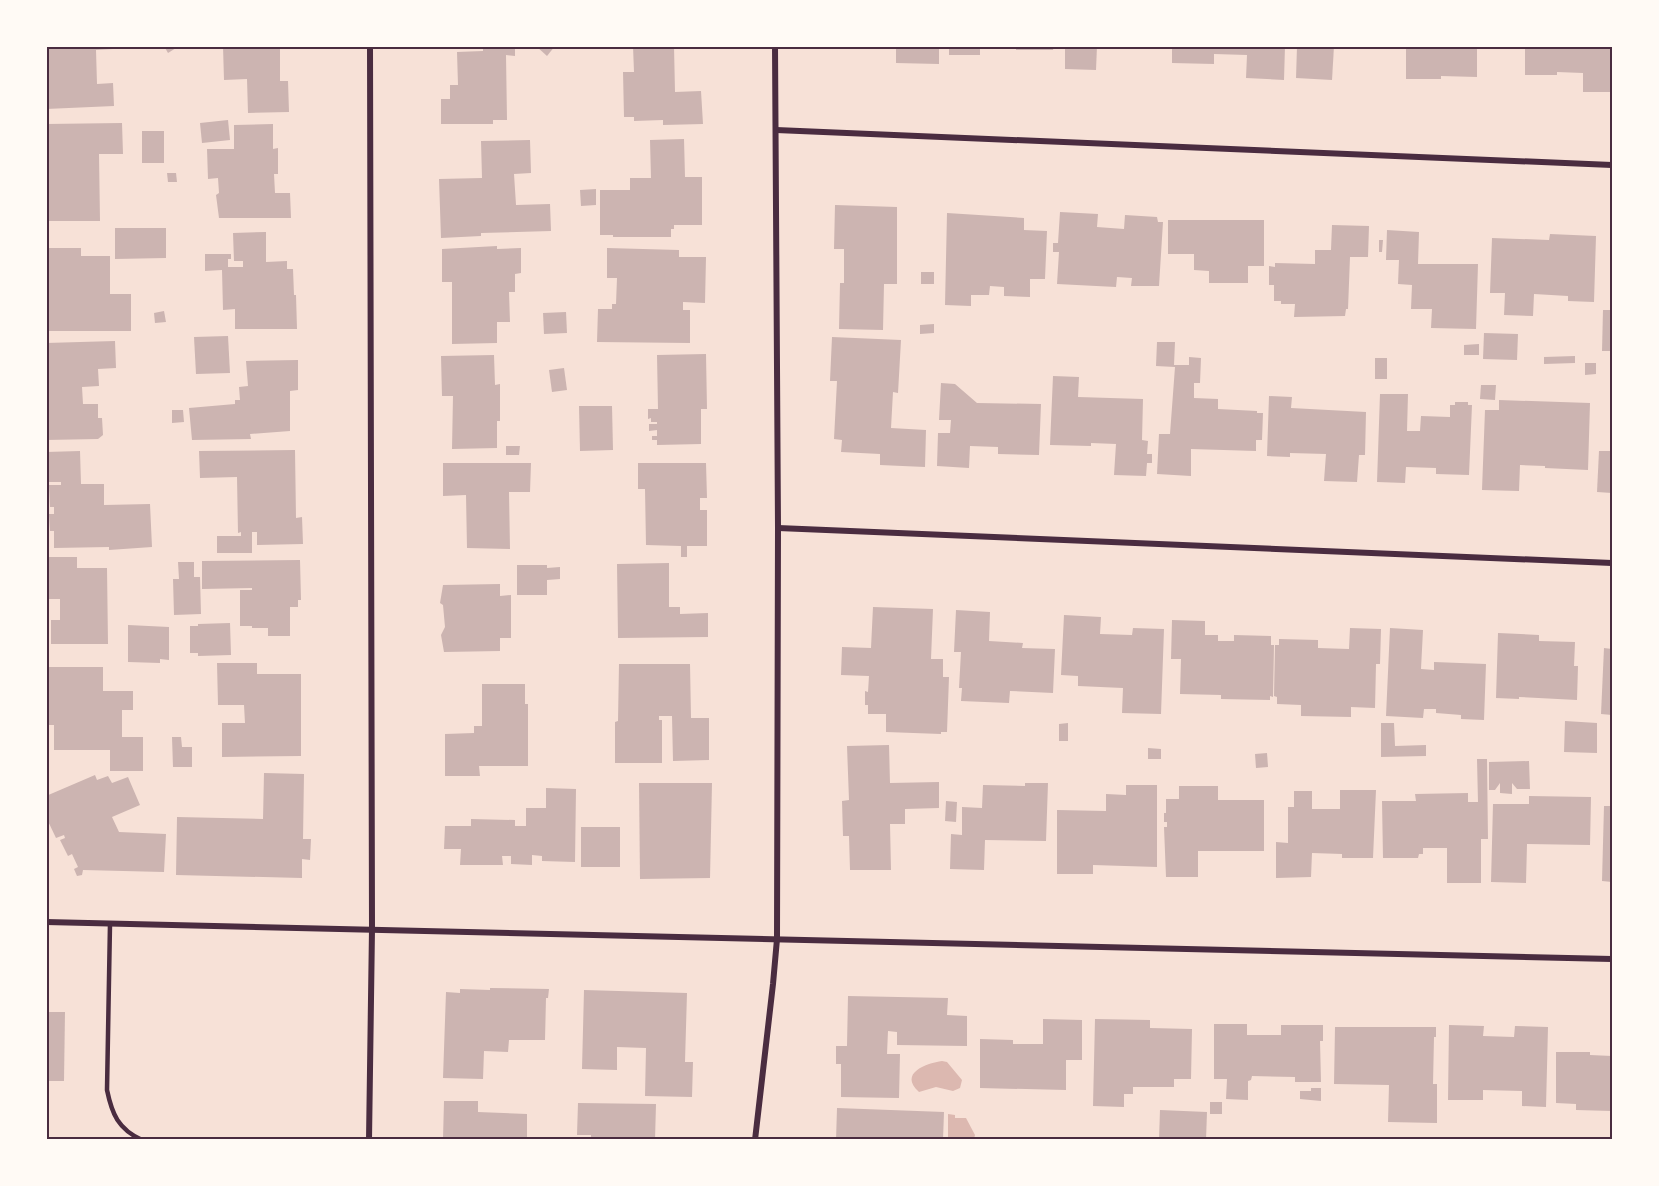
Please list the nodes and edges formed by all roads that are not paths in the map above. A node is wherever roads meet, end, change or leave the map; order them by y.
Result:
1 (370, 46) edge
2 (775, 46) edge
3 (776, 130) junction
4 (1612, 165) edge
5 (778, 528) junction
6 (1612, 563) edge
7 (46, 922) edge
8 (111, 924) junction
9 (372, 929) junction
10 (777, 939) junction
11 (1612, 959) edge
12 (142, 1140) edge
13 (369, 1140) edge
14 (755, 1140) edge

1 - 9 street
2 - 3 street
3 - 4 street
3 - 5 street
5 - 6 street
5 - 10 street
7 - 8 street
8 - 9 street
8 - 12 lane
9 - 10 street
9 - 13 street
10 - 11 street
10 - 14 street

